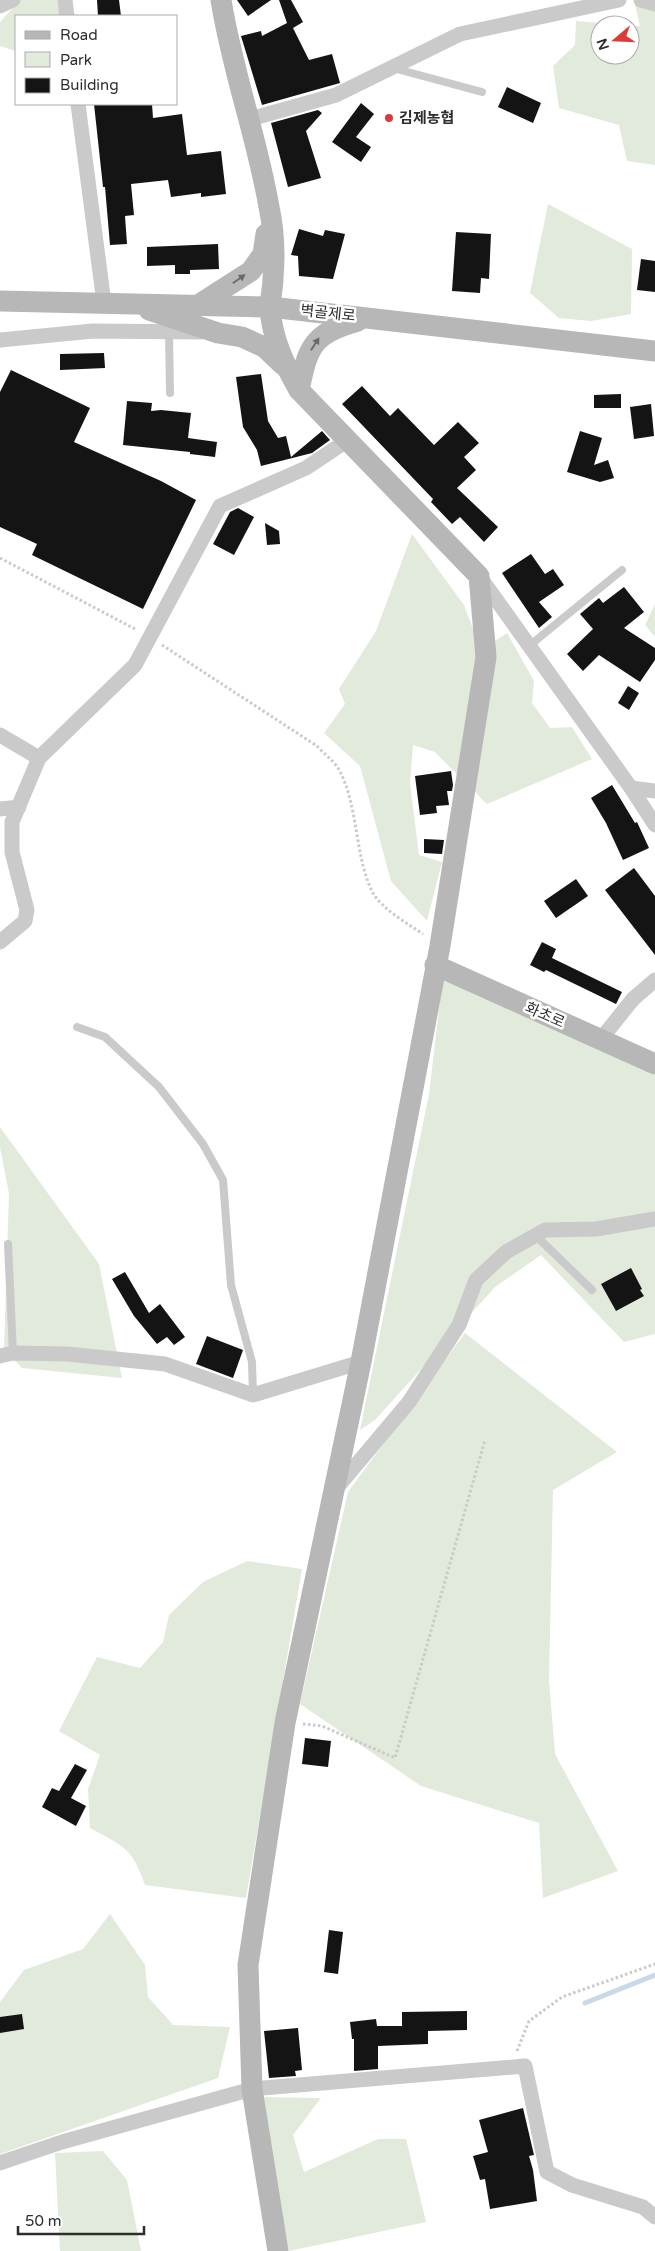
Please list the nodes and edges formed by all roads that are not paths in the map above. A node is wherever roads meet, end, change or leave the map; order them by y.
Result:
1 (13, 0) edge
2 (65, 0) edge
3 (221, 0) edge
4 (619, 0) edge
5 (641, 0) edge
6 (655, 4) edge
7 (0, 6) edge
8 (67, 15) edge
9 (392, 68) junction
10 (482, 92) dead end
11 (78, 105) edge
12 (250, 119) junction
13 (270, 209) junction
14 (0, 301) edge
15 (104, 303) junction
16 (132, 304) junction
17 (198, 305) junction
18 (270, 307) junction
19 (368, 318) junction
20 (169, 332) junction
21 (218, 333) junction
22 (0, 340) edge
23 (655, 351) edge
24 (286, 368) junction
25 (299, 390) junction
26 (170, 392) dead end
27 (348, 440) junction
28 (622, 570) dead end
29 (479, 576) junction
30 (529, 646) junction
31 (0, 735) edge
32 (39, 758) junction
33 (631, 788) junction
34 (655, 791) edge
35 (19, 806) junction
36 (0, 809) edge
37 (655, 825) edge
38 (0, 942) edge
39 (438, 956) junction
40 (655, 980) edge
41 (78, 1027) dead end
42 (601, 1040) junction
43 (655, 1064) edge
44 (655, 1219) edge
45 (536, 1235) junction
46 (8, 1244) dead end
47 (592, 1290) dead end
48 (6, 1355) edge
49 (361, 1362) junction
50 (253, 1395) junction
51 (333, 1493) junction
52 (252, 2089) junction
53 (0, 2163) edge
54 (655, 2217) edge
55 (278, 2251) edge

1 - 7 street
2 - 8 street
3 - 12 street
4 - 9 street
5 - 6 street
9 - 10 lane
9 - 12 street
11 - 15 street
12 - 13 street
17 -> 13 street
13 - 18 street
14 - 15 street, 벽골제로
15 - 16 street, 벽골제로
16 - 17 street, 벽골제로
16 - 21 street
17 - 18 street, 벽골제로
18 - 19 street, 벽골제로
18 - 24 street
19 - 23 street, 벽골제로
25 -> 19 street
20 - 21 street
20 - 22 street
20 - 26 lane
21 - 24 street
24 - 25 street
25 - 27 street
27 - 29 street
27 - 32 street
28 - 30 lane
29 - 30 street
29 - 39 street
30 - 33 street
31 - 32 street
32 - 35 street
33 - 34 street
33 - 37 street
35 - 36 street
35 - 38 street
39 - 42 street, 화초로
39 - 49 street
40 - 42 street
41 - 50 lane
42 - 43 street, 화초로
44 - 45 street
45 - 47 lane
45 - 51 street
46 - 48 lane
48 - 50 street
49 - 50 street
49 - 51 street
51 - 52 street
52 - 53 street
52 - 54 street
52 - 55 street

